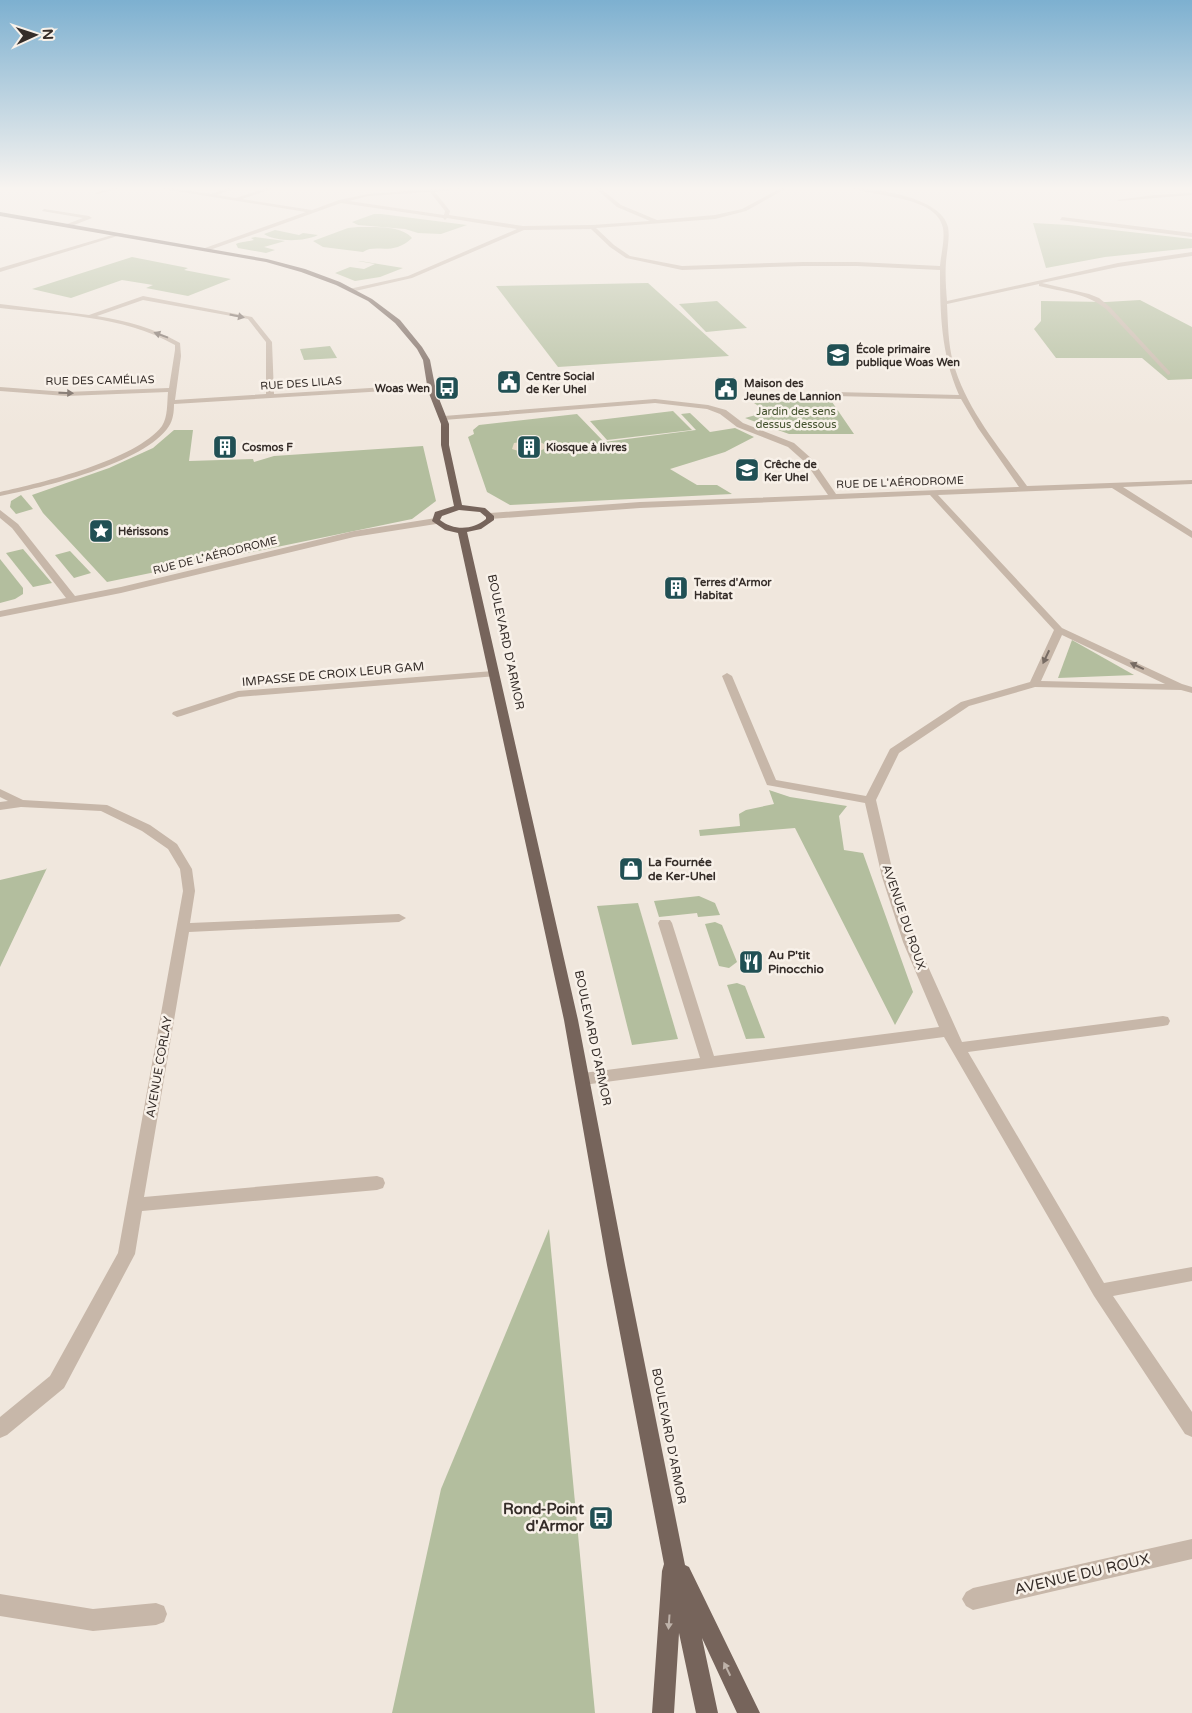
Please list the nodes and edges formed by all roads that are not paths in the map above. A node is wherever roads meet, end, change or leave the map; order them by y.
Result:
1 (291, 268) edge
2 (431, 268) edge
3 (943, 268) edge
4 (1105, 268) edge
5 (1036, 284) junction
6 (944, 289) junction
7 (350, 290) junction
8 (954, 290) dead end
9 (963, 291) dead end
10 (990, 294) junction
11 (945, 303) junction
12 (0, 306) edge
13 (88, 317) junction
14 (1168, 373) dead end
15 (0, 389) edge
16 (431, 389) junction
17 (172, 390) junction
18 (834, 394) dead end
19 (270, 396) junction
20 (962, 397) junction
21 (172, 402) junction
22 (444, 418) junction
23 (1192, 482) edge
24 (1115, 486) junction
25 (1025, 489) junction
26 (932, 493) junction
27 (0, 494) edge
28 (834, 497) junction
29 (458, 507) junction
30 (0, 513) edge
31 (490, 516) junction
32 (436, 521) junction
33 (462, 530) junction
34 (1192, 535) edge
35 (73, 600) junction
36 (0, 614) edge
37 (1059, 630) junction
38 (493, 674) junction
39 (727, 676) dead end
40 (1034, 684) junction
41 (1187, 688) edge
42 (177, 714) dead end
43 (0, 792) edge
44 (870, 800) junction
45 (21, 803) junction
46 (0, 806) edge
47 (399, 918) dead end
48 (666, 922) dead end
49 (183, 928) junction
50 (1163, 1022) dead end
51 (948, 1031) junction
52 (958, 1048) junction
53 (709, 1063) junction
54 (583, 1079) junction
55 (376, 1183) dead end
56 (134, 1205) junction
57 (1192, 1274) edge
58 (1100, 1291) junction
59 (1192, 1428) edge
60 (0, 1429) edge
61 (1192, 1550) edge
62 (673, 1556) junction
63 (973, 1599) dead end
64 (0, 1605) edge
65 (156, 1614) dead end
66 (663, 1713) edge
67 (707, 1713) edge
68 (749, 1713) edge

1 - 7 main road
2 - 7 street
3 - 6 street
4 - 5 street
5 - 10 street
5 - 14 street
6 - 8 street
6 - 11 street
7 - 16 main road
9 - 10 street
10 - 11 street
11 - 20 street
12 - 13 street
17 -> 13 street
13 -> 19 street
15 -> 17 street, RUE DES CAMÉLIAS
16 - 19 street, RUE DES LILAS
16 - 22 main road
17 - 21 street
18 - 20 street
19 - 21 street, RUE DES LILAS
20 - 25 street
21 - 27 street
22 - 28 street
22 - 29 main road
23 - 24 street, RUE DE L'AÉRODROME
24 - 25 street, RUE DE L'AÉRODROME
24 - 34 street
25 - 26 street, RUE DE L'AÉRODROME
26 - 28 street, RUE DE L'AÉRODROME
26 - 37 street
28 - 31 street, RUE DE L'AÉRODROME
29 - 31 main road
29 - 32 main road
30 - 35 street
31 - 33 main road
32 - 33 main road
32 - 35 street, RUE DE L'AÉRODROME
33 - 38 main road, BOULEVARD D'ARMOR
35 - 36 street, RUE DE L'AÉRODROME
37 -> 40 street
41 -> 37 street
38 - 42 street, IMPASSE DE CROIX LEUR GAM
38 - 54 main road, BOULEVARD D'ARMOR
39 - 44 street
40 - 41 street
40 - 44 street
43 - 45 street, AVENUE CORLAY
44 - 51 street, AVENUE DU ROUX
45 - 46 street, AVENUE CORLAY
45 - 49 street, AVENUE CORLAY
47 - 49 street
48 - 53 street
49 - 56 street, AVENUE CORLAY
50 - 52 street
51 - 52 street, AVENUE DU ROUX
51 - 53 street
52 - 58 street, AVENUE DU ROUX
53 - 54 street
54 - 62 main road, BOULEVARD D'ARMOR
55 - 56 street
56 - 60 street, AVENUE CORLAY
57 - 58 street
58 - 59 street, AVENUE DU ROUX
61 - 63 street, AVENUE DU ROUX
62 -> 66 main road
62 - 67 main road, BOULEVARD D'ARMOR
68 -> 62 main road, BOULEVARD D'ARMOR
64 - 65 street

